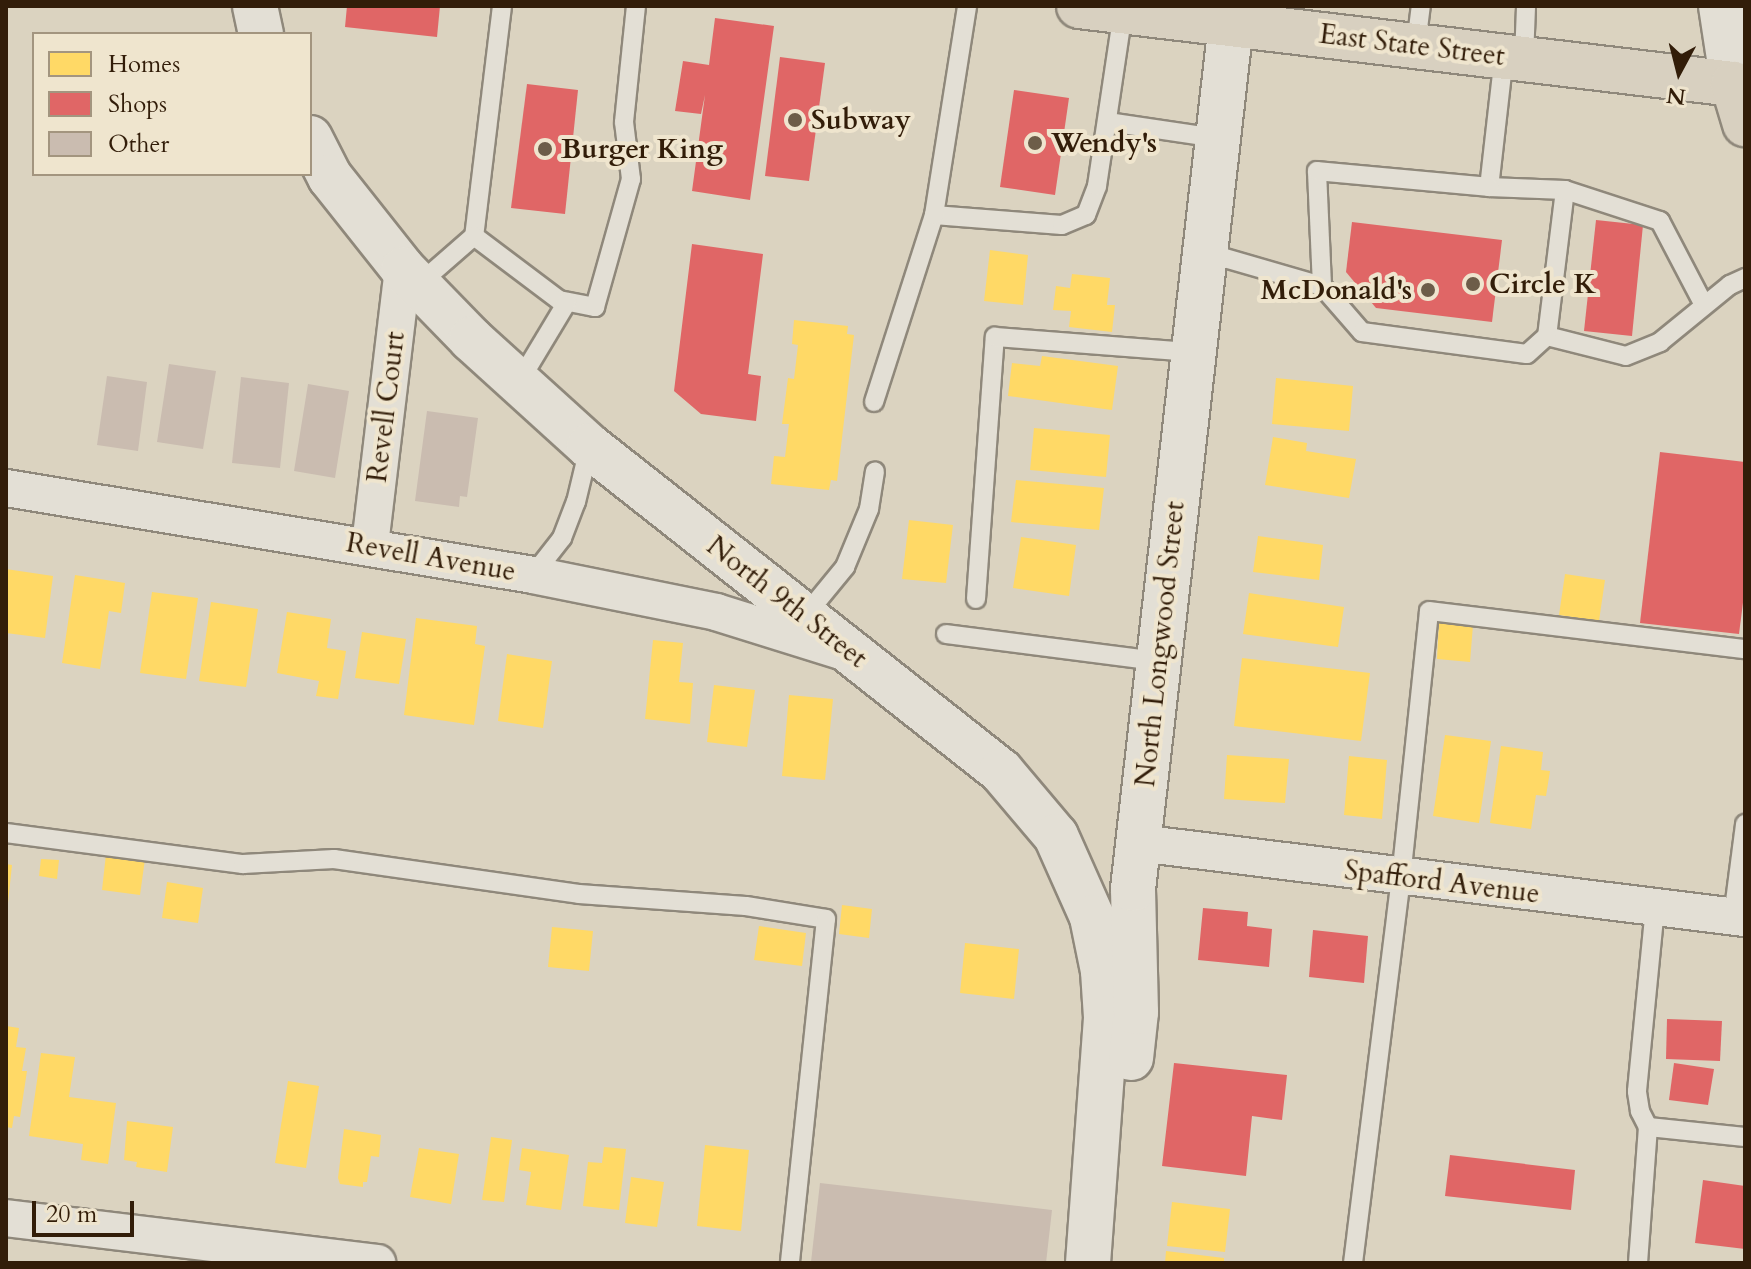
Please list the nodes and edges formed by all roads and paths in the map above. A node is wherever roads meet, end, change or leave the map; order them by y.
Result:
1 (255, 6) edge
2 (502, 6) edge
3 (636, 6) edge
4 (967, 6) edge
5 (1079, 6) edge
6 (1526, 6) edge
7 (1721, 6) edge
8 (1123, 11) junction
9 (1232, 14) edge
10 (1418, 26) edge
11 (261, 32) edge
12 (1514, 57) junction
13 (1741, 98) edge
14 (1108, 122) junction
15 (1217, 138) junction
16 (312, 142) edge
17 (1489, 187) junction
18 (1565, 190) junction
19 (934, 215) junction
20 (474, 236) junction
21 (1204, 252) junction
22 (411, 276) junction
23 (1745, 278) edge
24 (1322, 286) junction
25 (567, 302) junction
26 (1704, 305) junction
27 (1547, 336) junction
28 (1192, 352) junction
29 (519, 382) junction
30 (874, 402) dead end
31 (589, 446) junction
32 (875, 471) dead end
33 (6, 488) edge
34 (370, 545) junction
35 (533, 575) junction
36 (976, 599) dead end
37 (804, 617) junction
38 (946, 634) dead end
39 (1745, 649) edge
40 (850, 654) junction
41 (1157, 661) junction
42 (1745, 824) edge
43 (6, 833) edge
44 (1139, 843) junction
45 (1401, 878) junction
46 (1655, 908) junction
47 (1739, 918) edge
48 (1648, 1127) junction
49 (1745, 1137) edge
50 (1098, 1139) joint
51 (6, 1218) edge
52 (369, 1262) edge
53 (377, 1263) edge
54 (790, 1263) edge
55 (1090, 1263) edge
56 (1353, 1263) edge
57 (1638, 1263) edge

1 - 11 main road
2 - 20 lane
3 - 25 lane
4 - 19 lane
5 - 8 main road, East State Street
6 - 12 lane
7 - 13 main road
8 - 9 main road, East State Street
8 - 14 lane
9 - 10 main road, East State Street
9 - 15 main road, North Longwood Street
10 - 12 main road, East State Street
12 - 13 main road, East State Street
12 - 17 lane
14 - 15 lane
14 - 19 lane
15 - 21 main road, North Longwood Street
16 - 22 main road, North 9th Street
17 - 18 lane
17 - 24 lane
18 - 26 lane
18 - 27 lane
19 - 30 lane
20 - 22 lane
20 - 25 lane
21 - 24 lane
21 - 28 main road, North Longwood Street
22 - 29 main road, North 9th Street
22 - 34 street, Revell Court
23 - 26 lane
24 - 27 lane
25 - 29 lane
26 - 27 lane
28 - 36 lane
28 - 41 main road, North Longwood Street
29 - 31 main road, North 9th Street
31 - 35 lane
31 - 37 main road, North 9th Street
32 - 37 lane
33 - 34 street, Revell Avenue
34 - 35 street, Revell Avenue
35 - 40 street, Revell Avenue
37 - 40 main road, North 9th Street
38 - 41 lane
39 - 45 lane
40 - 50 main road, North 9th Street
41 - 44 main road, North Longwood Street
42 - 47 lane
43 - 54 lane
44 - 45 street, Spafford Avenue
44 - 55 main road, North Longwood Street
45 - 46 street, Spafford Avenue
45 - 56 lane
46 - 47 street, Spafford Avenue
46 - 48 lane
48 - 49 lane
48 - 57 lane
50 - 55 main road, North Longwood Street
51 - 52 street
52 - 53 street

